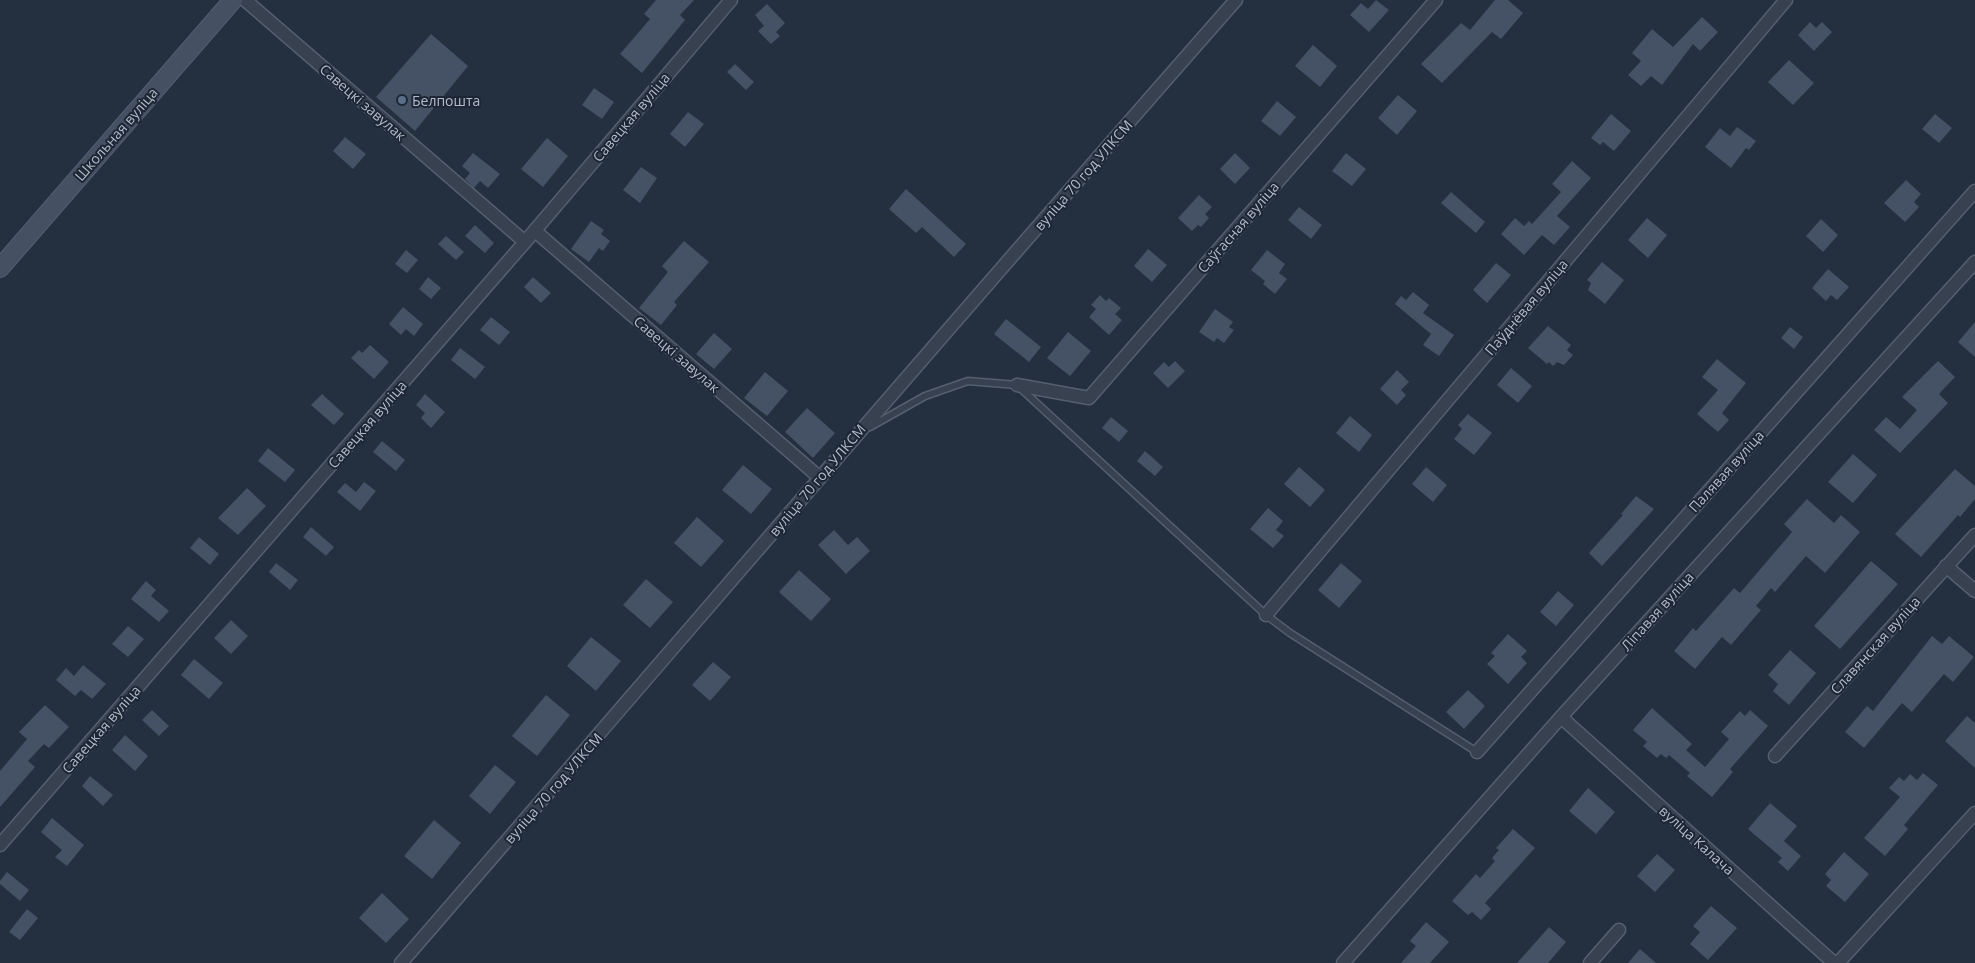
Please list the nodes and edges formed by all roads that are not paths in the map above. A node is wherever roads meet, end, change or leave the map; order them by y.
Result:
1 (233, 0) edge
2 (245, 0) edge
3 (731, 0) edge
4 (1236, 0) edge
5 (1436, 0) edge
6 (1786, 0) edge
7 (1975, 191) edge
8 (535, 231) junction
9 (526, 242) junction
10 (1975, 262) edge
11 (0, 268) edge
12 (1017, 385) junction
13 (856, 435) junction
14 (819, 477) junction
15 (1975, 535) edge
16 (1946, 566) junction
17 (1975, 591) edge
18 (1266, 614) junction
19 (1561, 717) junction
20 (1477, 752) joint
21 (1775, 756) dead end
22 (1975, 812) edge
23 (0, 846) edge
24 (1619, 930) dead end
25 (401, 963) edge
26 (1343, 963) edge
27 (1590, 963) edge
28 (1836, 963) edge

1 - 11 street, Школьная вуліца
2 - 9 street, Савецкі завулак
3 - 8 street, Савецкая вуліца
4 - 13 street, вуліца 70 год УЛКСМ
5 - 12 street, Саўгасная вуліца
6 - 18 street, Паўднёвая вуліца
7 - 20 street, Палявая вуліца
8 - 9 street, Савецкая вуліца
8 - 14 street, Савецкі завулак
9 - 23 street, Савецкая вуліца
10 - 19 street, Ліпавая вуліца
12 - 13 lane
12 - 18 lane
13 - 14 street, вуліца 70 год УЛКСМ
14 - 25 street, вуліца 70 год УЛКСМ
15 - 16 street, Славянская вуліца
16 - 17 street
16 - 21 street, Славянская вуліца
18 - 20 lane
19 - 26 street, Ліпавая вуліца
19 - 28 street, вуліца Калача
22 - 28 street
24 - 27 street

